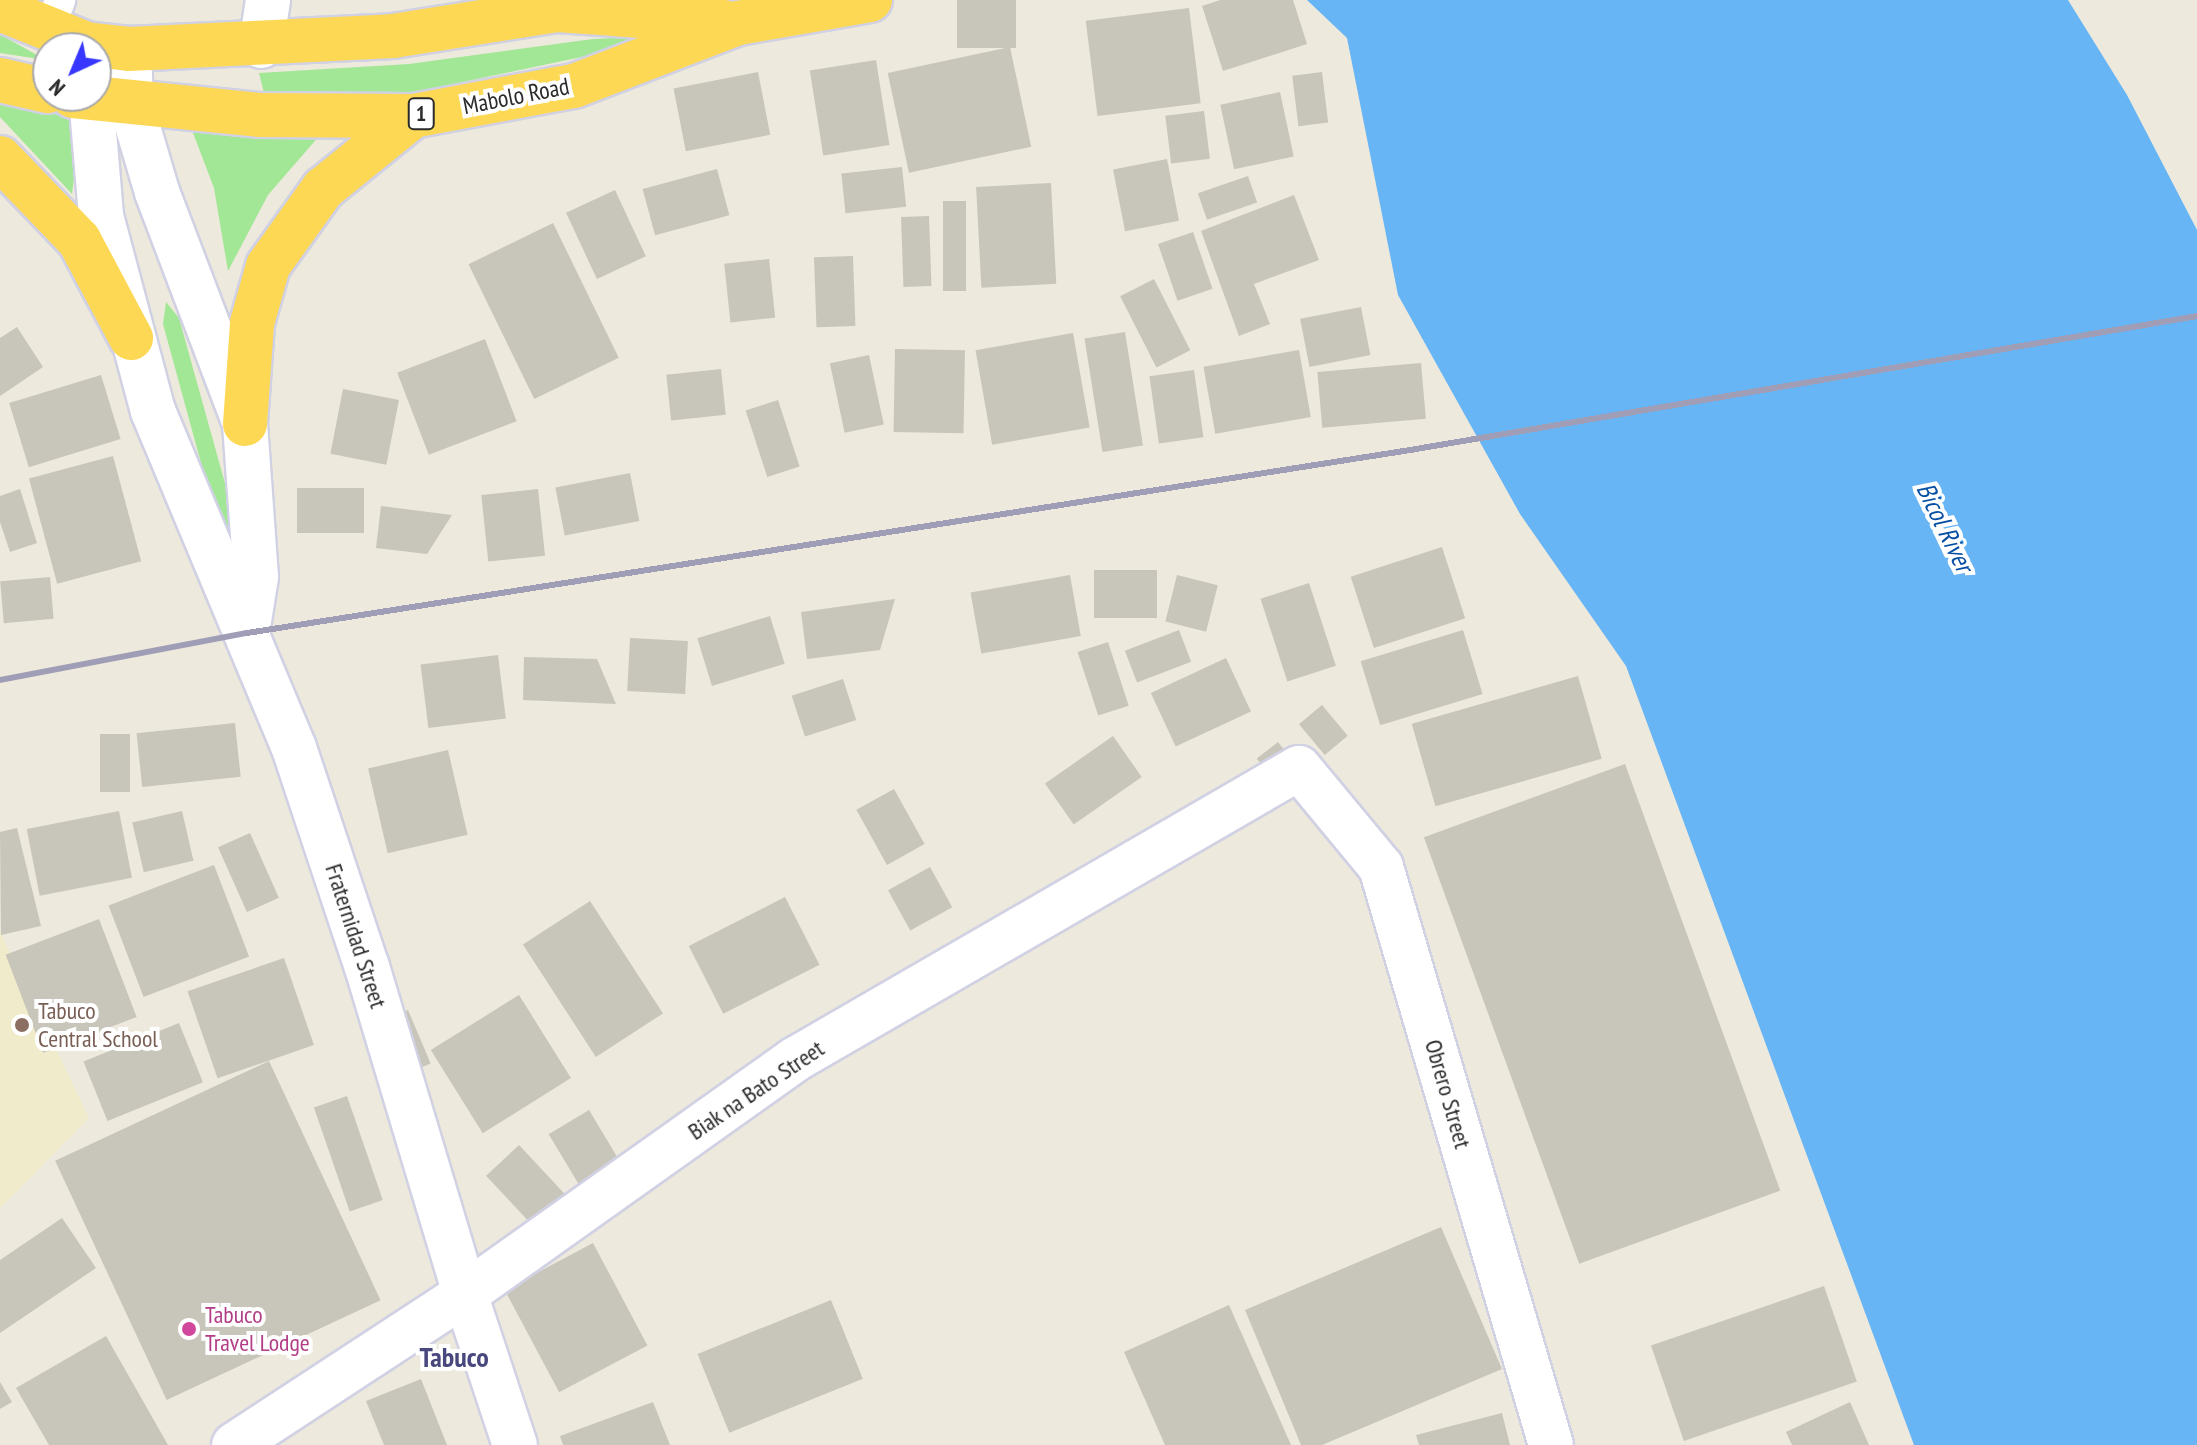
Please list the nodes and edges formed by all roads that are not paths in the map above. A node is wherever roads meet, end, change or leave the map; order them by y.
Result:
1 (268, 0) edge
2 (870, 0) edge
3 (0, 9) edge
4 (738, 23) junction
5 (73, 32) edge
6 (112, 37) edge
7 (261, 46) junction
8 (0, 80) edge
9 (32, 87) edge
10 (112, 101) edge
11 (97, 112) edge
12 (103, 112) edge
13 (413, 116) junction
14 (0, 158) edge
15 (131, 338) junction
16 (245, 424) junction
17 (247, 633) junction
18 (1299, 768) joint
19 (465, 1294) junction
20 (234, 1445) edge
21 (515, 1445) edge
22 (1551, 1445) edge

1 - 7 main road
2 - 4 highway, Mabolo Road / 1
3 - 5 highway, 1
4 - 7 highway, Mabolo Road / 1
4 - 13 highway, Mabolo Road / 1
6 - 7 highway, Mabolo Road / 1
8 - 9 highway
10 - 13 highway, Mabolo Road / 1
11 - 15 main road, Fraternidad Street
12 - 16 main road
13 - 16 highway
14 - 15 highway
15 - 17 main road, Fraternidad Street
16 - 17 main road
17 - 19 main road, Fraternidad Street
18 - 19 main road, Biak na Bato Street
18 - 22 main road, Obrero Street
19 - 20 main road, Biak na Bato Street
19 - 21 main road, Fraternidad Street

